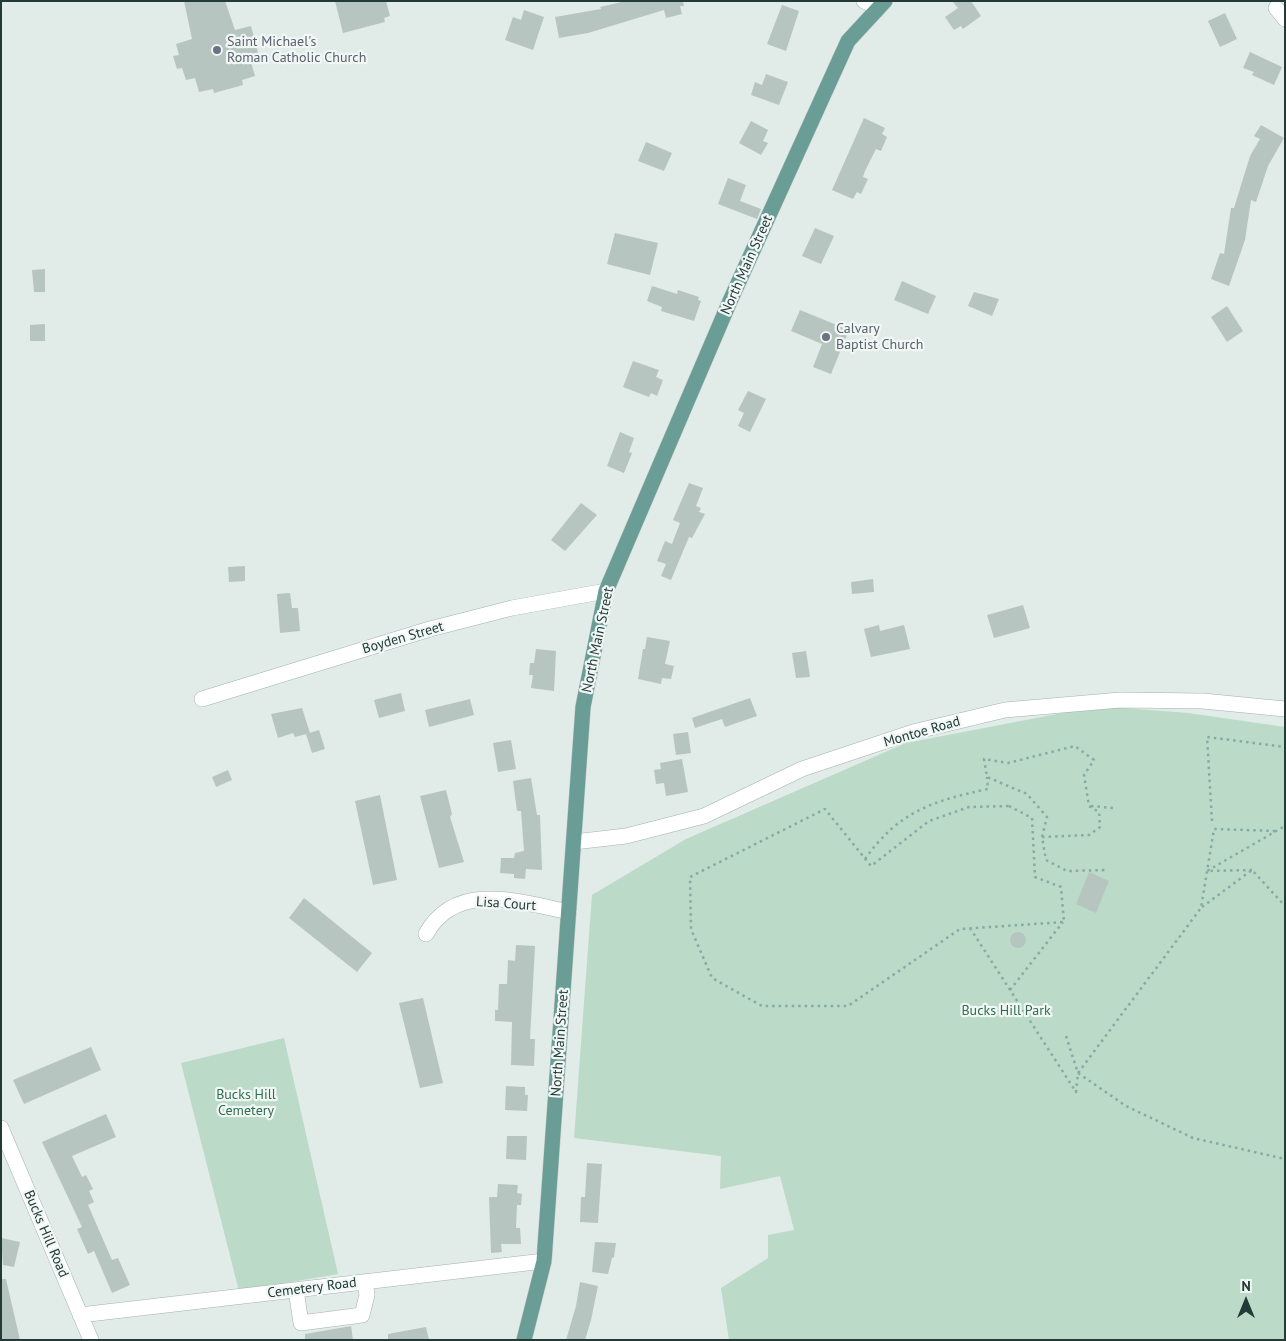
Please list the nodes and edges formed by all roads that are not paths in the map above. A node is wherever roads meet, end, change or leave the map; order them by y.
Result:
1 (875, 3) edge
2 (606, 591) junction
3 (202, 699) dead end
4 (1285, 709) edge
5 (574, 842) junction
6 (569, 912) junction
7 (426, 934) dead end
8 (1, 1128) edge
9 (544, 1261) junction
10 (365, 1282) junction
11 (296, 1290) junction
12 (80, 1315) junction
13 (91, 1340) edge
14 (524, 1340) edge

1 - 2 main road, North Main Street
2 - 3 street, Boyden Street
2 - 5 main road, North Main Street
4 - 5 street, Montoe Road
5 - 6 main road, North Main Street
6 - 7 street, Lisa Court
6 - 9 main road, North Main Street
8 - 12 street, Bucks Hill Road
9 - 10 street, Cemetery Road
9 - 14 main road, North Main Street
10 - 11 street, Cemetery Road
10 - 11 street
11 - 12 street, Cemetery Road
12 - 13 street, Bucks Hill Road

